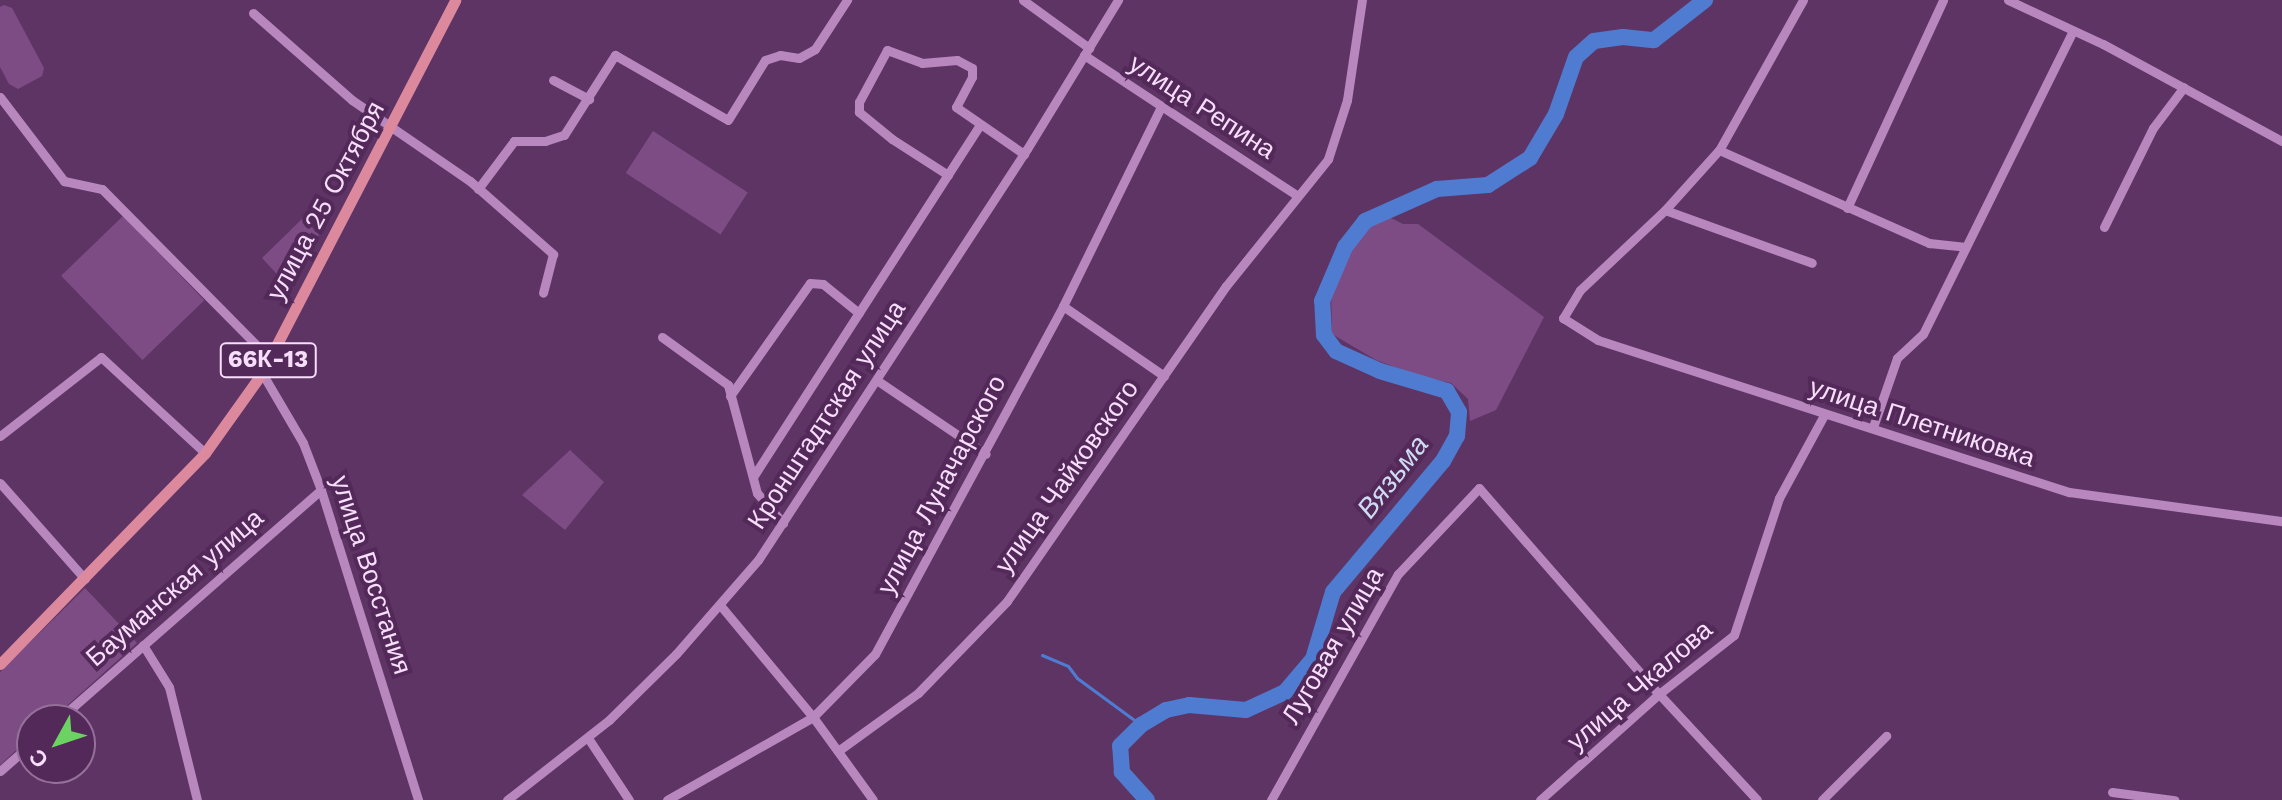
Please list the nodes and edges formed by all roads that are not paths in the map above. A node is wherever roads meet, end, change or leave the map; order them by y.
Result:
1 (455, 0) edge
2 (847, 0) edge
3 (1023, 0) edge
4 (1118, 0) edge
5 (1362, 0) edge
6 (1803, 0) edge
7 (1943, 0) edge
8 (2008, 0) edge
9 (253, 13) dead end
10 (2072, 32) junction
11 (1087, 51) junction
12 (553, 80) dead end
13 (2184, 87) junction
14 (1, 94) edge
15 (589, 99) junction
16 (1161, 107) junction
17 (391, 125) junction
18 (980, 125) junction
19 (2282, 141) edge
20 (1719, 150) junction
21 (1024, 154) junction
22 (948, 175) junction
23 (478, 189) junction
24 (1296, 195) junction
25 (1847, 208) junction
26 (1665, 210) junction
27 (2104, 227) dead end
28 (1966, 247) junction
29 (1812, 263) dead end
30 (543, 293) dead end
31 (1063, 306) junction
32 (859, 313) junction
33 (662, 337) dead end
34 (269, 358) junction
35 (262, 373) junction
36 (1164, 376) junction
37 (878, 381) junction
38 (730, 396) junction
39 (1824, 415) junction
40 (1873, 427) junction
41 (0, 436) edge
42 (205, 453) junction
43 (986, 454) junction
44 (753, 477) junction
45 (0, 483) edge
46 (321, 490) junction
47 (2282, 521) edge
48 (783, 523) junction
49 (85, 579) junction
50 (720, 605) junction
51 (143, 645) junction
52 (0, 664) edge
53 (1659, 694) junction
54 (76, 704) edge
55 (813, 717) junction
56 (1886, 736) dead end
57 (588, 738) junction
58 (838, 751) junction
59 (16, 757) edge
60 (0, 771) edge
61 (2112, 792) dead end
62 (197, 800) edge
63 (418, 800) edge
64 (507, 800) edge
65 (629, 800) edge
66 (667, 800) edge
67 (873, 800) edge
68 (1271, 800) edge
69 (1540, 800) edge
70 (1757, 800) edge
71 (1822, 800) edge
72 (2174, 800) edge

1 - 17 main road, улица 25 Октября / 66К-13
2 - 15 street
3 - 11 street, улица Репина
4 - 11 street, Кронштадтская улица
5 - 24 street, улица Чайковского
6 - 20 street
7 - 25 street
8 - 10 street
9 - 17 street
10 - 13 street
10 - 28 street
11 - 16 street, улица Репина
11 - 21 street, Кронштадтская улица
12 - 15 street
13 - 19 street
13 - 27 street
14 - 34 street
15 - 23 street
16 - 24 street, улица Репина
16 - 31 street, улица Луначарского
17 - 23 street
17 - 34 main road, улица 25 Октября / 66К-13
18 - 21 street
18 - 22 street
18 - 22 street
20 - 25 street
20 - 26 street
21 - 37 street, Кронштадтская улица
22 - 32 street
23 - 30 street
24 - 36 street, улица Чайковского
25 - 28 street
26 - 29 street
26 - 39 street, улица Плетниковка
28 - 40 street
31 - 36 street
31 - 43 street, улица Луначарского
32 - 38 street
32 - 44 street
33 - 38 street
34 - 35 main road, улица 25 Октября / 66К-13
35 - 42 main road, улица 25 Октября / 66К-13
35 - 46 street, улица Восстания
36 - 58 street, улица Чайковского
37 - 43 street
37 - 48 street, Кронштадтская улица
38 - 44 street
39 - 40 street, улица Плетниковка
39 - 53 street, улица Чкалова
40 - 47 street, улица Плетниковка
41 - 42 street
42 - 49 main road, улица 25 Октября / 66К-13
43 - 55 street, улица Луначарского
44 - 48 street
45 - 49 street
46 - 51 street, Бауманская улица
46 - 63 street, улица Восстания
48 - 50 street, Кронштадтская улица
49 - 52 main road, улица 25 Октября / 66К-13
50 - 55 street
50 - 57 street, Кронштадтская улица
51 - 54 street, Бауманская улица
51 - 62 street
53 - 68 street, Луговая улица
53 - 69 street, улица Чкалова
53 - 70 street
55 - 58 street
55 - 66 street, улица Луначарского
56 - 71 street
57 - 64 street, Кронштадтская улица
57 - 65 street
58 - 67 street
59 - 60 street
61 - 72 street

